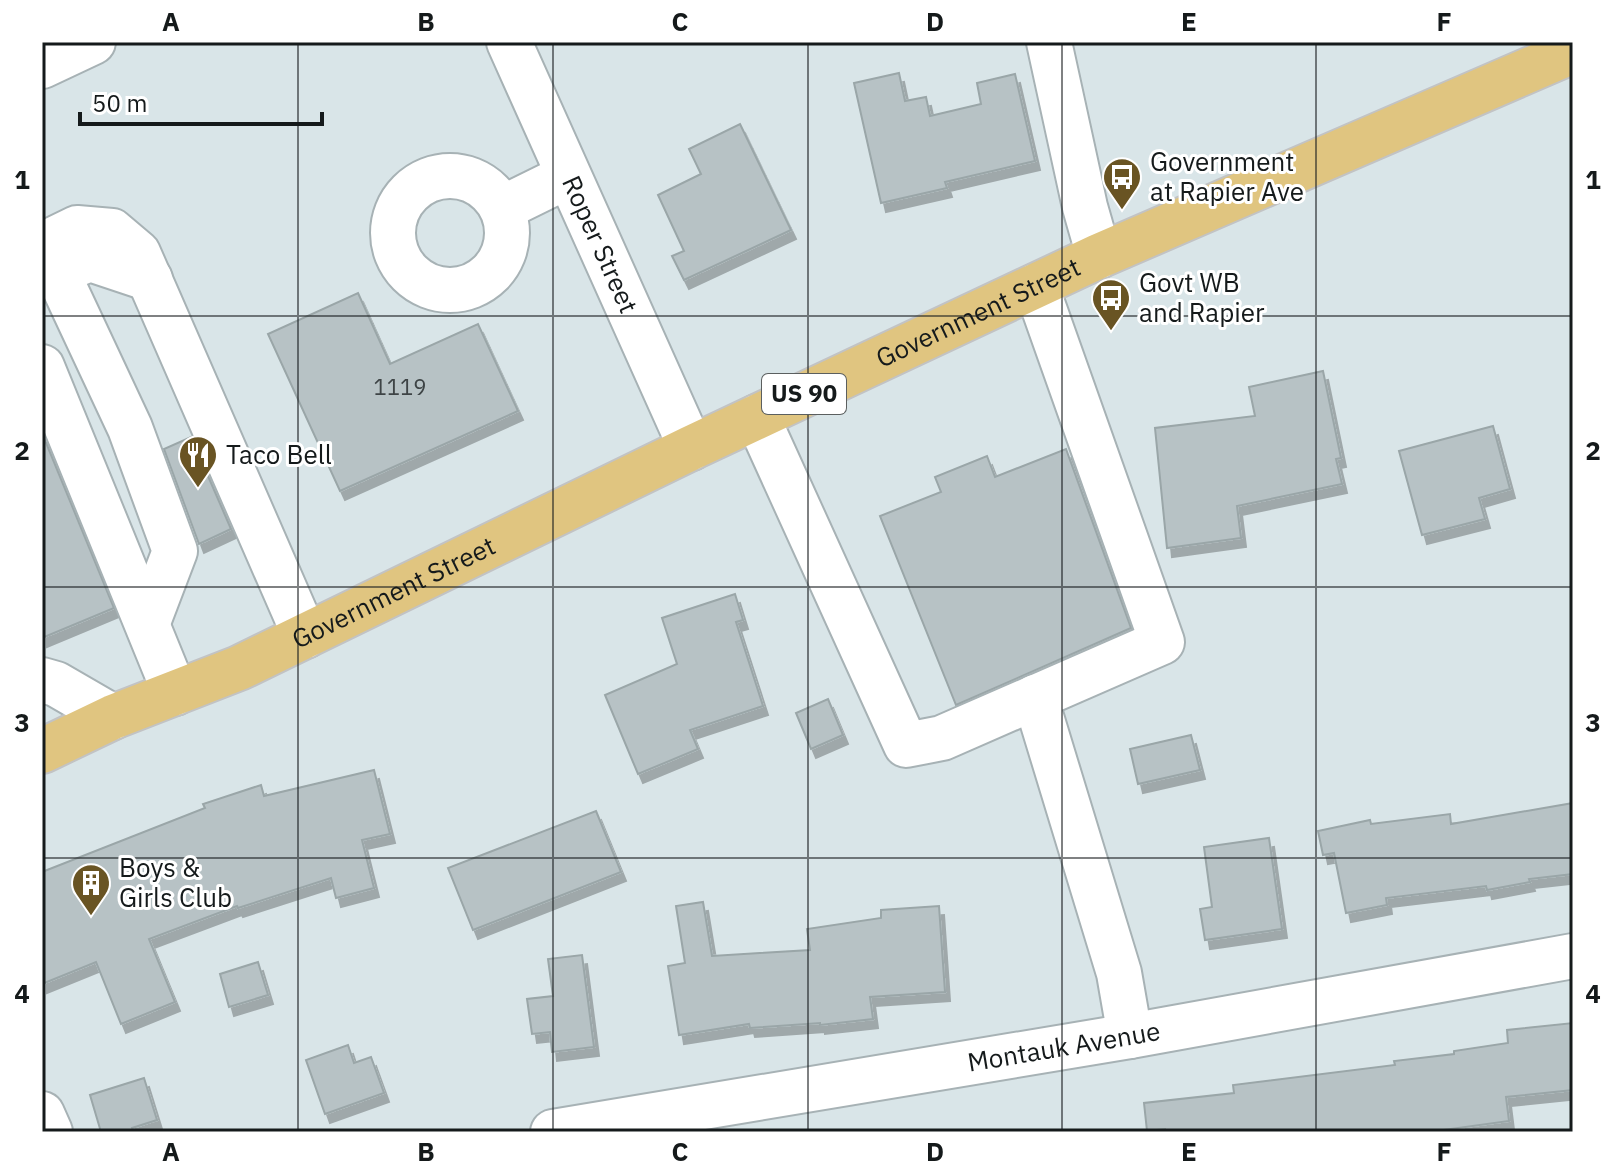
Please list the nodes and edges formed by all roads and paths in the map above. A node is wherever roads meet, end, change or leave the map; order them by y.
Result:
1 (93, 42) edge
2 (509, 42) edge
3 (1049, 42) edge
4 (1573, 51) edge
5 (42, 66) edge
6 (568, 176) junction
7 (503, 208) dead end
8 (42, 245) edge
9 (1099, 256) junction
10 (150, 279) junction
11 (1036, 286) junction
12 (42, 367) edge
13 (757, 417) junction
14 (691, 448) junction
15 (148, 622) junction
16 (305, 636) junction
17 (42, 680) edge
18 (175, 693) junction
19 (1035, 697) junction
20 (113, 717) junction
21 (42, 751) edge
22 (1573, 956) edge
23 (1130, 1036) junction
24 (42, 1114) edge
25 (712, 1119) edge
26 (50, 1132) edge
27 (553, 1132) edge

1 - 5 street
2 - 6 street, Roper Street
3 - 9 street
4 - 9 main road, Government Street / US 90
6 - 7 street
6 - 14 street, Roper Street
8 - 10 street
9 - 11 main road, Government Street / US 90
10 - 15 street
10 - 16 street
11 - 13 main road, Government Street / US 90
11 - 19 street
12 - 15 street
13 - 14 main road, Government Street / US 90
13 - 19 street
14 - 16 main road, Government Street / US 90
15 - 18 street
16 - 18 main road, Government Street / US 90
17 - 20 street
18 - 20 main road, Government Street / US 90
19 - 23 street
20 - 21 main road, Government Street / US 90
22 - 23 street, Montauk Avenue
23 - 25 street, Montauk Avenue
24 - 26 street
25 - 27 street, Montauk Avenue

